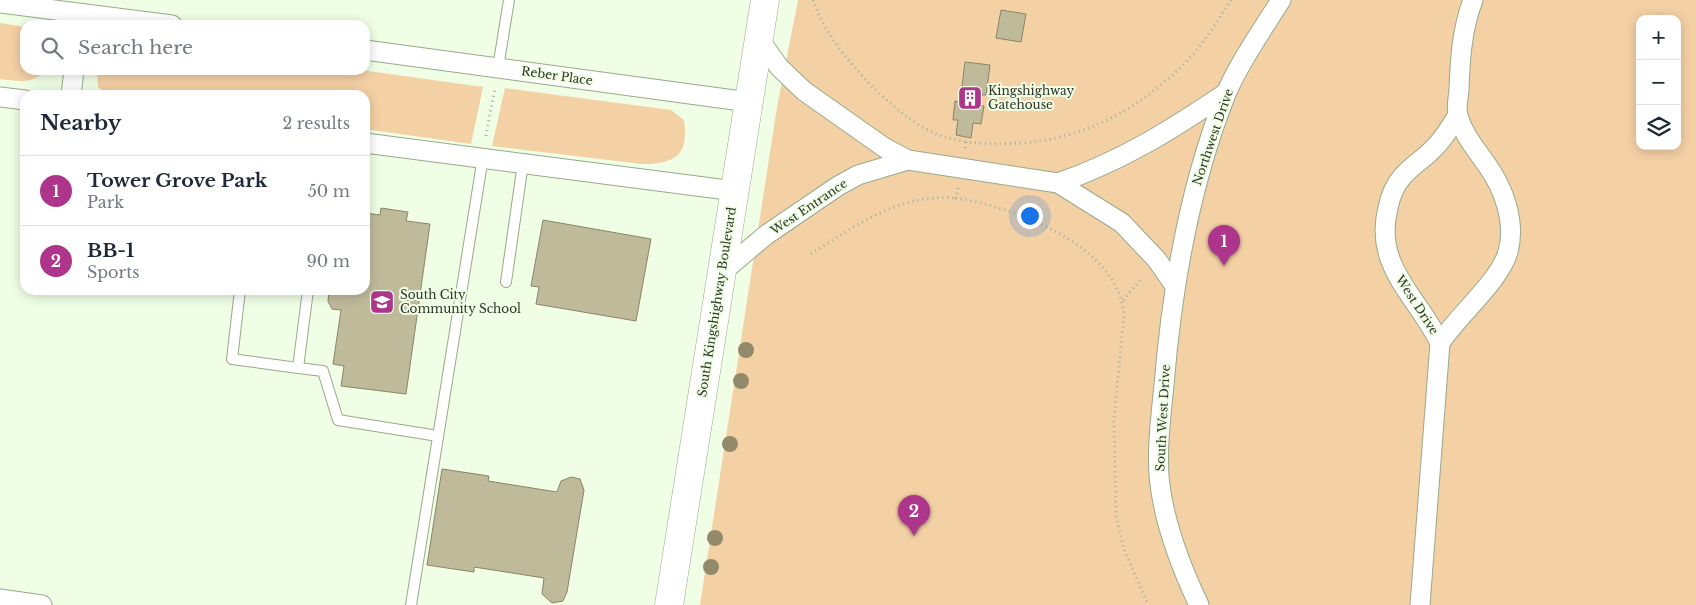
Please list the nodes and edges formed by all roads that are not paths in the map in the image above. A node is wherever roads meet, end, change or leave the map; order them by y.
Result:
1 (508, 0) edge
2 (765, 0) edge
3 (1281, 0) edge
4 (1473, 0) edge
5 (0, 2) edge
6 (79, 19) edge
7 (94, 20) edge
8 (759, 39) junction
9 (370, 51) edge
10 (498, 68) junction
11 (73, 75) edge
12 (72, 90) edge
13 (1226, 93) junction
14 (0, 97) edge
15 (20, 99) edge
16 (749, 102) junction
17 (1458, 115) junction
18 (370, 144) edge
19 (483, 158) junction
20 (908, 160) junction
21 (523, 163) junction
22 (1058, 183) junction
23 (735, 191) junction
24 (721, 273) junction
25 (506, 282) dead end
26 (1175, 286) junction
27 (239, 295) edge
28 (307, 295) edge
29 (1440, 343) junction
30 (298, 368) junction
31 (438, 436) junction
32 (0, 600) edge
33 (42, 605) edge
34 (411, 605) edge
35 (669, 605) edge
36 (1199, 605) edge
37 (1420, 605) edge

1 - 10 lane
2 - 8 main road, South Kingshighway Boulevard
3 - 13 street, Northwest Drive
4 - 17 street, West Drive
5 - 6 street
6 - 7 street
8 - 16 main road, South Kingshighway Boulevard
8 - 20 street, West Entrance
9 - 10 street, Reber Place
10 - 16 street, Reber Place
11 - 12 street
13 - 22 street, West Entrance
13 - 26 street, Northwest Drive
14 - 15 street
16 - 23 main road, South Kingshighway Boulevard
17 - 29 street, West Drive
17 - 29 street, West Drive
18 - 19 street
19 - 21 street
19 - 31 lane
20 - 22 street, West Entrance
20 - 24 street, West Entrance
21 - 23 street
21 - 25 lane
22 - 26 street, West Entrance
23 - 24 main road, South Kingshighway Boulevard
24 - 35 main road, South Kingshighway Boulevard
26 - 36 street, South West Drive
27 - 30 lane
28 - 30 lane
29 - 37 street, West Drive
30 - 31 lane
31 - 34 lane
32 - 33 street

